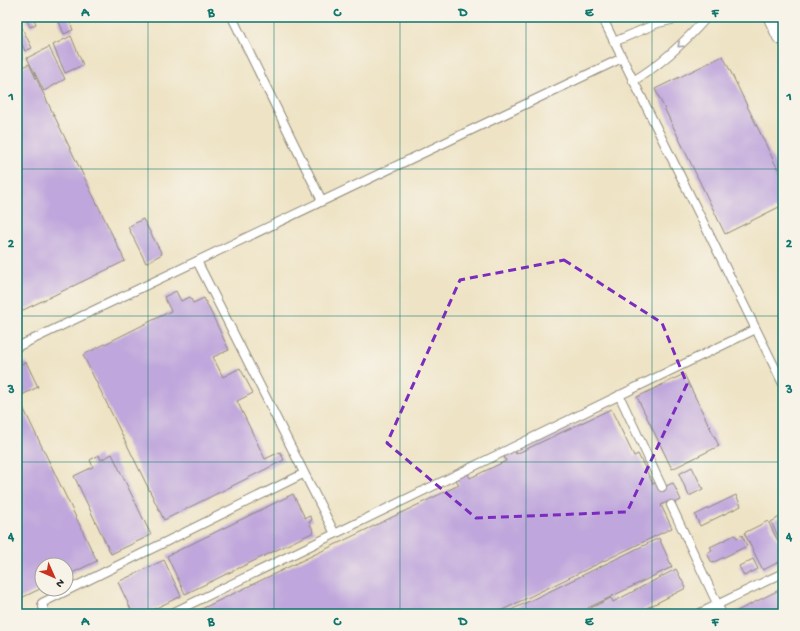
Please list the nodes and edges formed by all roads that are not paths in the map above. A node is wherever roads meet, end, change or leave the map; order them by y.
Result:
1 (232, 17) edge
2 (602, 17) edge
3 (684, 17) edge
4 (707, 17) edge
5 (775, 17) edge
6 (783, 34) edge
7 (614, 42) junction
8 (622, 58) junction
9 (633, 81) junction
10 (322, 201) junction
11 (197, 261) junction
12 (756, 329) junction
13 (17, 347) edge
14 (783, 384) edge
15 (619, 395) junction
16 (303, 474) junction
17 (662, 487) dead end
18 (671, 505) dead end
19 (335, 534) junction
20 (783, 573) edge
21 (718, 604) junction
22 (45, 614) edge
23 (170, 614) edge
24 (698, 614) edge
25 (722, 614) edge

1 - 10 lane
2 - 7 lane
3 - 7 lane
4 -> 9 lane
5 - 6 street
7 - 8 lane
8 - 9 lane
8 - 10 lane
9 - 12 lane
10 - 11 lane
11 - 13 lane
11 - 16 lane
12 - 14 lane
12 - 15 lane
15 - 17 lane
15 - 19 lane
16 - 19 lane
16 - 22 lane
18 - 21 lane
19 - 23 lane
20 - 21 lane
21 - 24 lane
21 - 25 lane

